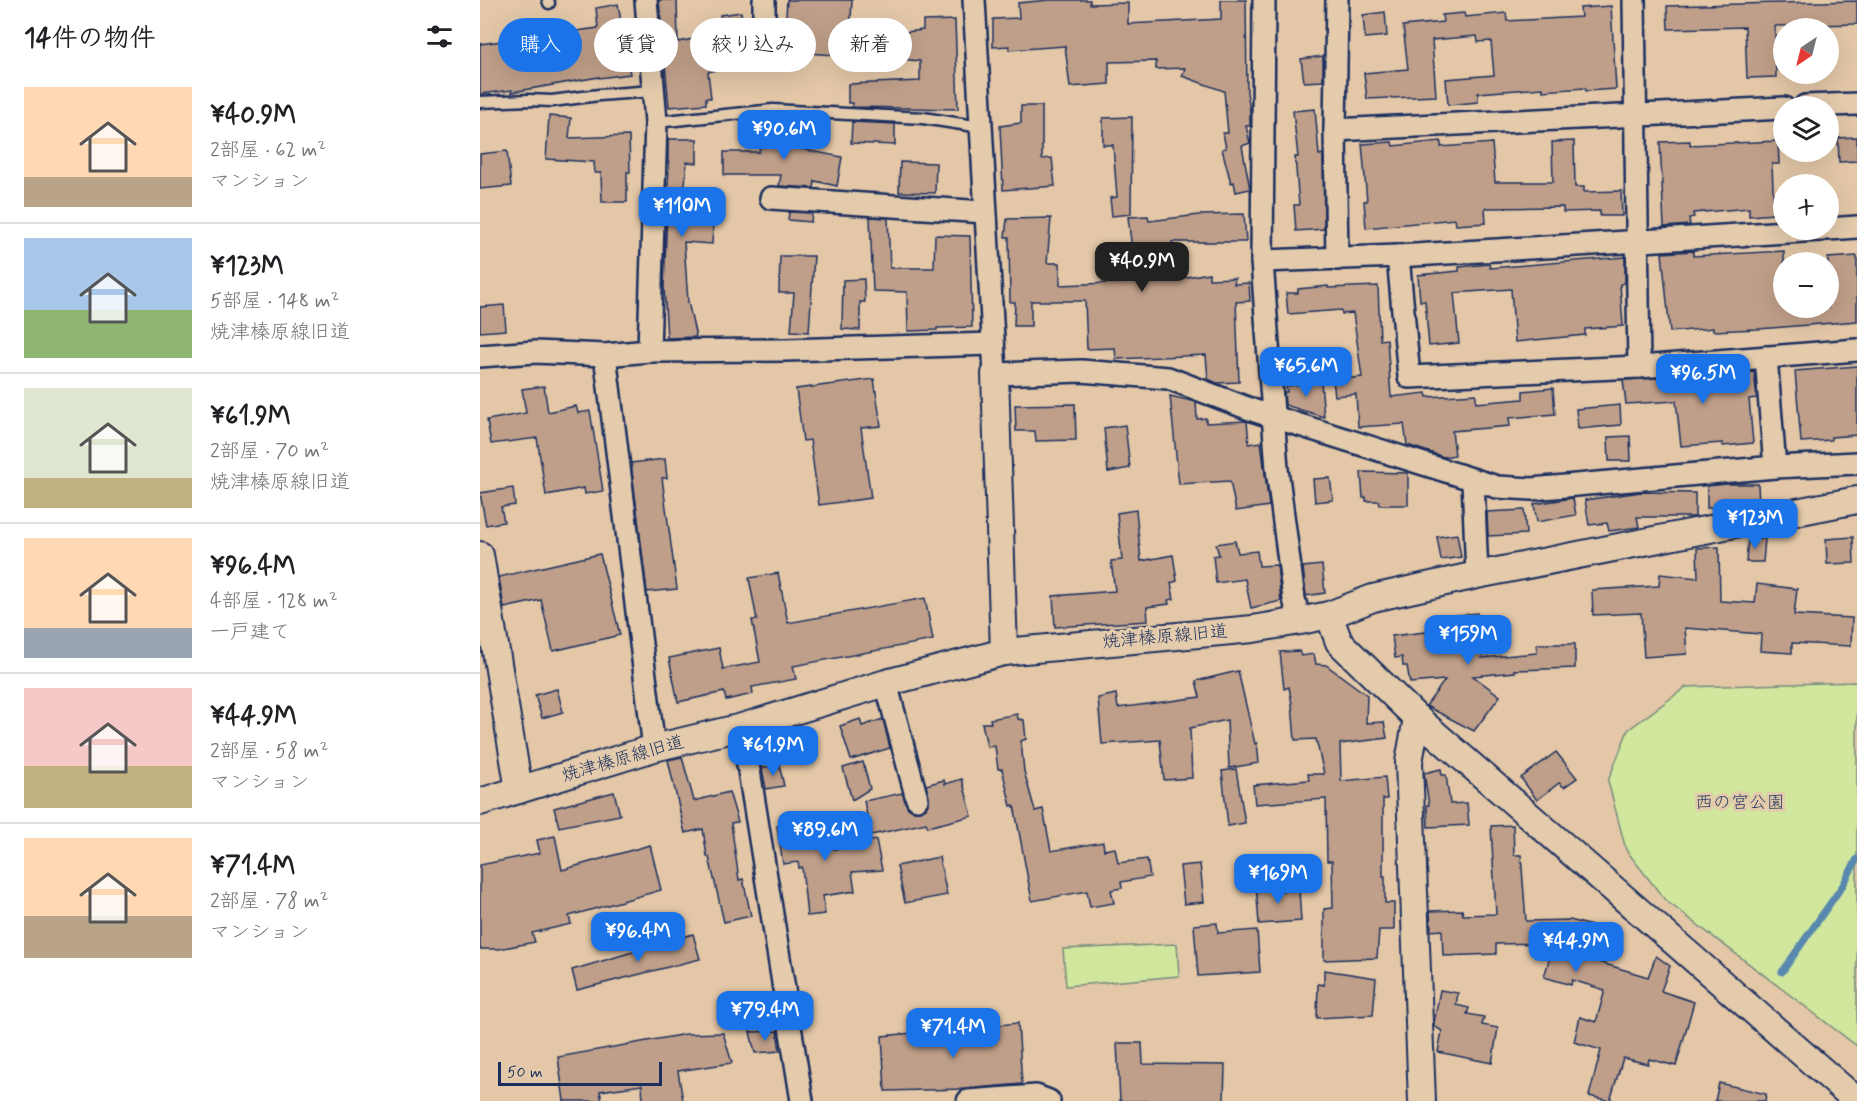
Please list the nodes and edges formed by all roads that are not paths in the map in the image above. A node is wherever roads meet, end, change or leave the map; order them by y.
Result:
1 (646, 0) edge
2 (764, 0) edge
3 (974, 0) edge
4 (1264, 0) edge
5 (1337, 0) edge
6 (1634, 0) edge
7 (764, 18) edge
8 (653, 91) junction
9 (480, 102) edge
10 (1857, 104) edge
11 (1839, 105) edge
12 (1773, 109) edge
13 (1635, 116) junction
14 (656, 122) junction
15 (981, 127) junction
16 (1335, 130) junction
17 (771, 198) dead end
18 (985, 212) junction
19 (1857, 227) edge
20 (1839, 228) edge
21 (1773, 233) edge
22 (1637, 240) junction
23 (1398, 256) junction
24 (1337, 259) junction
25 (1262, 261) junction
26 (993, 344) junction
27 (1857, 350) edge
28 (649, 351) junction
29 (604, 355) junction
30 (480, 356) edge
31 (1766, 357) junction
32 (1639, 367) junction
33 (995, 374) junction
34 (1273, 416) junction
35 (1857, 463) edge
36 (1775, 467) junction
37 (1473, 480) junction
38 (1857, 500) edge
39 (480, 555) edge
40 (1477, 575) junction
41 (1329, 615) junction
42 (1300, 621) junction
43 (1004, 652) junction
44 (886, 683) junction
45 (1417, 717) junction
46 (742, 727) junction
47 (654, 748) junction
48 (519, 790) junction
49 (917, 799) dead end
50 (480, 802) edge
51 (802, 1101) edge
52 (968, 1101) edge
53 (1049, 1101) edge
54 (1422, 1101) edge
55 (1857, 1101) edge

1 - 8 street
2 - 7 street
3 - 15 street
4 - 25 street
5 - 16 street
6 - 13 street
8 - 9 lane
8 - 14 street
10 - 11 street
12 - 13 street
13 - 16 street
13 - 22 street
14 - 15 lane
14 - 28 street
15 - 18 street
16 - 24 street
17 - 18 street
18 - 26 street
19 - 20 street
21 - 22 street
22 - 23 street
22 - 32 street
23 - 24 street
23 - 32 street
24 - 25 street
25 - 34 street
26 - 28 street
26 - 33 street
27 - 31 street
28 - 29 street
29 - 30 street
29 - 47 street
31 - 32 street
31 - 36 street
33 - 34 street
33 - 43 street
34 - 37 street
34 - 42 street
35 - 36 street
36 - 37 street
37 - 40 street
38 - 40 street, 焼津榛原線旧道
39 - 48 street
40 - 41 street, 焼津榛原線旧道
41 - 42 street, 焼津榛原線旧道
41 - 45 street
42 - 43 street, 焼津榛原線旧道
43 - 44 street, 焼津榛原線旧道
44 - 46 street, 焼津榛原線旧道
44 - 49 street
45 - 54 street
45 - 55 street
46 - 47 street, 焼津榛原線旧道
46 - 51 street
47 - 48 street, 焼津榛原線旧道
48 - 50 street, 焼津榛原線旧道
52 - 53 street

